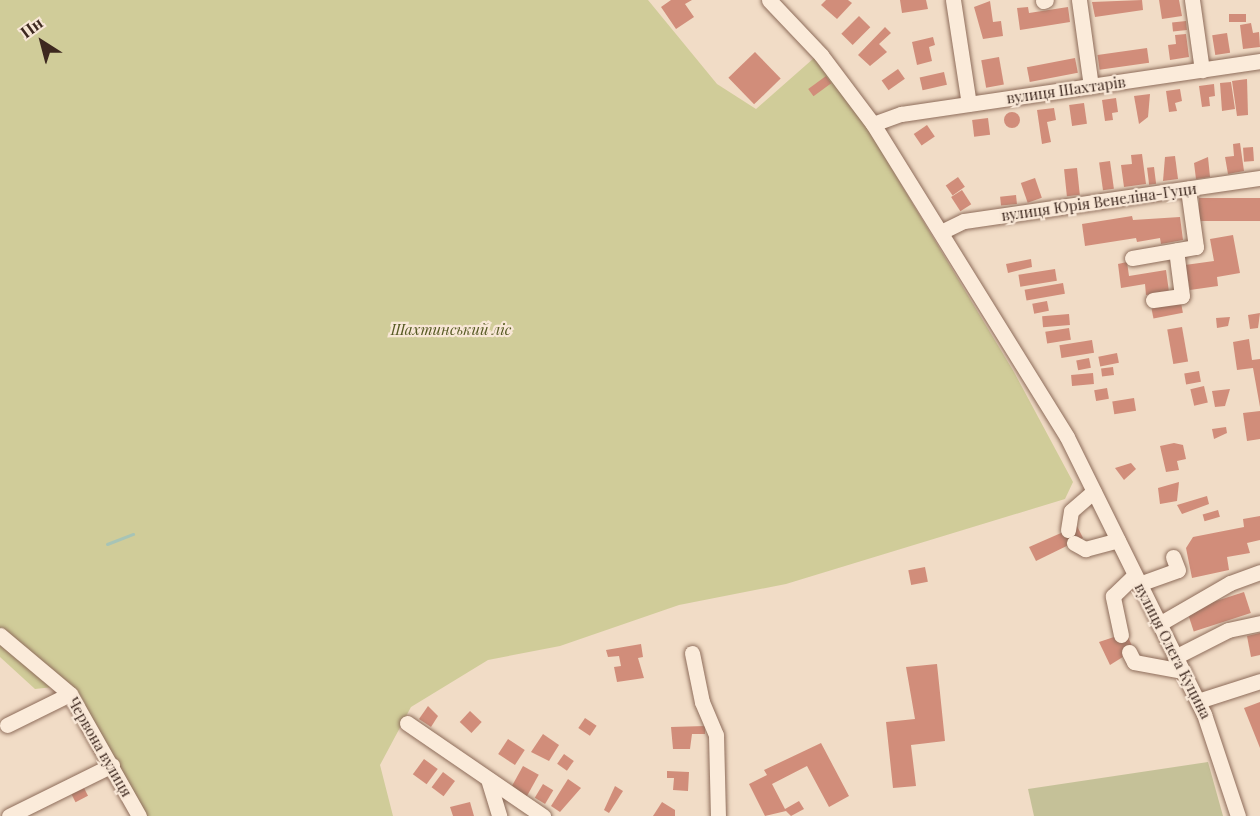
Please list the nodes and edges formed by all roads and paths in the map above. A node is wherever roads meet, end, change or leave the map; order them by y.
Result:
1 (769, 0) edge
2 (953, 0) edge
3 (1078, 0) edge
4 (1192, 0) edge
5 (1260, 61) edge
6 (1202, 70) junction
7 (1092, 86) junction
8 (969, 104) junction
9 (873, 124) junction
10 (1260, 178) edge
11 (1188, 189) junction
12 (941, 232) junction
13 (1176, 250) junction
14 (1132, 258) dead end
15 (1153, 300) dead end
16 (1094, 490) junction
17 (1118, 540) junction
18 (1173, 557) dead end
19 (1260, 572) edge
20 (1137, 580) junction
21 (1260, 623) edge
22 (1159, 624) junction
23 (0, 635) edge
24 (1121, 635) dead end
25 (1129, 652) dead end
26 (692, 653) dead end
27 (1175, 657) junction
28 (1183, 672) junction
29 (1260, 681) edge
30 (70, 694) junction
31 (1198, 701) junction
32 (406, 723) dead end
33 (7, 725) dead end
34 (112, 765) junction
35 (488, 779) junction
36 (9, 816) edge
37 (139, 816) edge
38 (499, 816) edge
39 (543, 816) edge
40 (718, 816) edge
41 (1238, 816) edge

1 - 9 street, вулиця Олега Куцина
2 - 8 street
3 - 7 street
4 - 6 street
5 - 6 street, вулиця Шахтарів
6 - 7 street, вулиця Шахтарів
7 - 8 street, вулиця Шахтарів
8 - 9 street, вулиця Шахтарів
9 - 12 street, вулиця Олега Куцина
10 - 11 street, вулиця Юрія Венеліна-Гуци
11 - 12 street, вулиця Юрія Венеліна-Гуци
11 - 13 street
12 - 16 street, вулиця Олега Куцина
13 - 14 street
13 - 15 street
16 - 17 street, вулиця Олега Куцина
16 - 17 street
17 - 20 street, вулиця Олега Куцина
18 - 20 street
19 - 22 street
20 - 22 street, вулиця Олега Куцина
20 - 24 street
21 - 27 street
22 - 27 street, вулиця Олега Куцина
23 - 30 street, Червона вулиця
25 - 28 street
26 - 40 street
27 - 28 street, вулиця Олега Куцина
28 - 31 street, вулиця Олега Куцина
29 - 31 street
30 - 33 street
30 - 34 street, Червона вулиця
31 - 41 street, вулиця Олега Куцина
32 - 35 street
34 - 36 street
34 - 37 street, Червона вулиця
35 - 38 street
35 - 39 street

